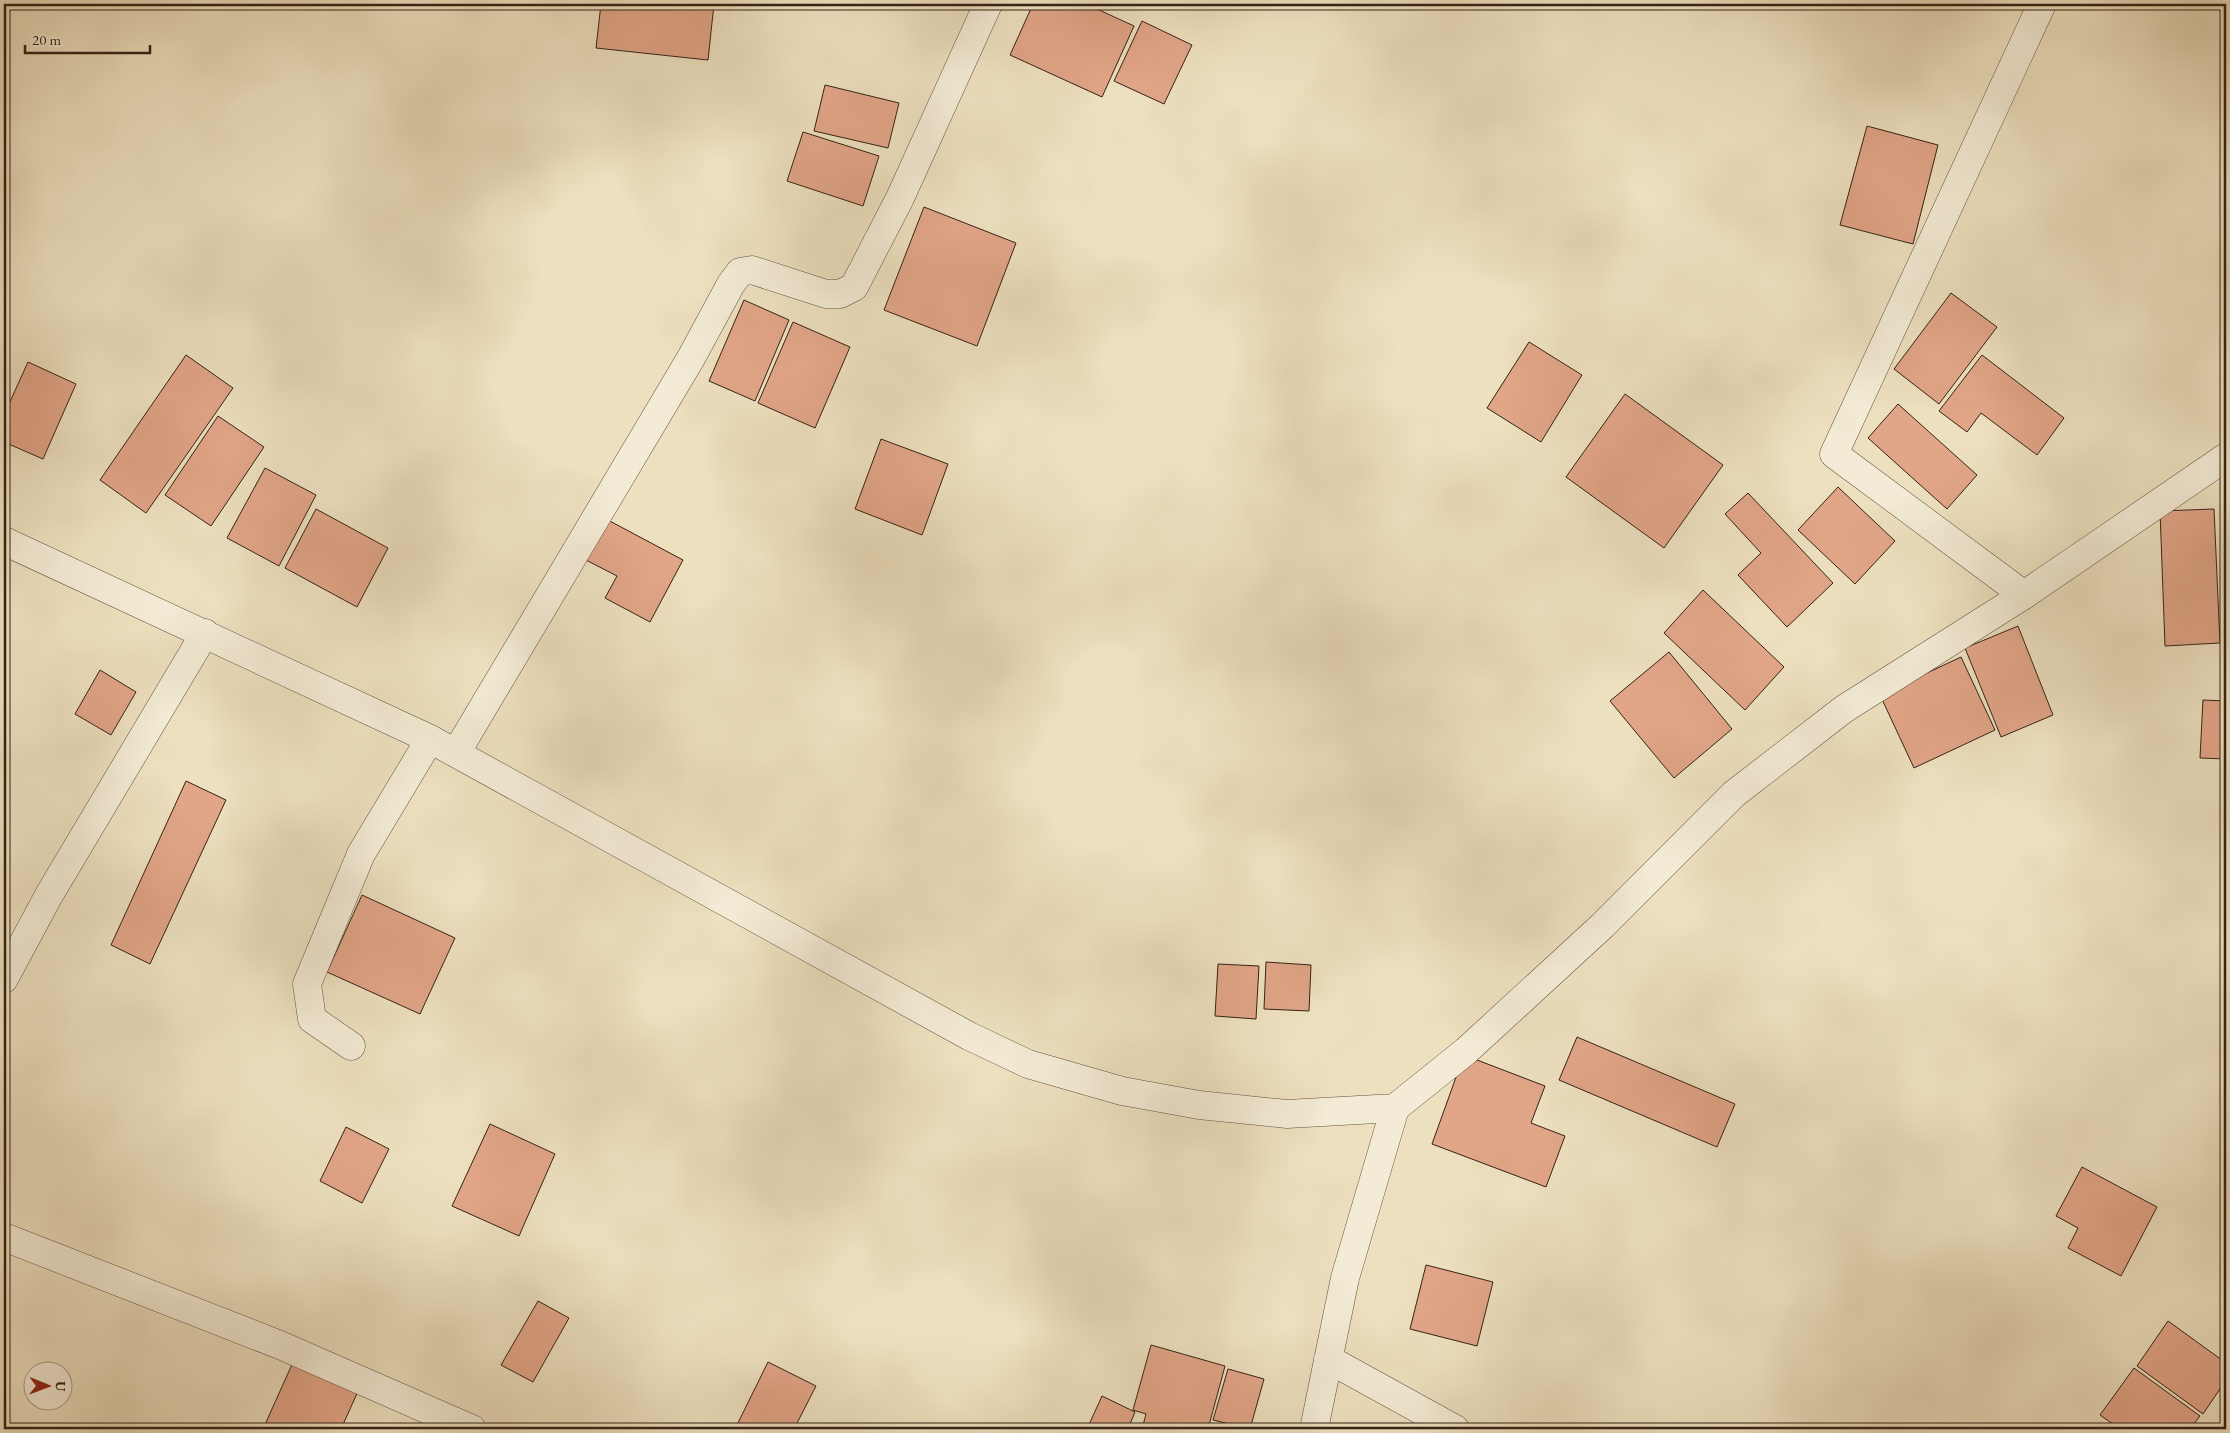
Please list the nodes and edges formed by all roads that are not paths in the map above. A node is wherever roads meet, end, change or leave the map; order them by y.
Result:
1 (988, 4) edge
2 (2042, 4) edge
3 (2226, 457) edge
4 (4, 540) edge
5 (2024, 595) junction
6 (205, 633) junction
7 (430, 739) junction
8 (456, 753) junction
9 (4, 979) edge
10 (351, 1046) dead end
11 (1395, 1108) junction
12 (4, 1237) edge
13 (1328, 1359) junction
14 (472, 1429) edge
15 (1314, 1429) edge
16 (1455, 1429) edge

1 - 8 street
2 - 5 street
3 - 5 street
4 - 6 street
5 - 11 street
6 - 7 street
6 - 9 street
7 - 8 street
7 - 10 street
8 - 11 street
11 - 13 street
12 - 14 street
13 - 15 street
13 - 16 street

